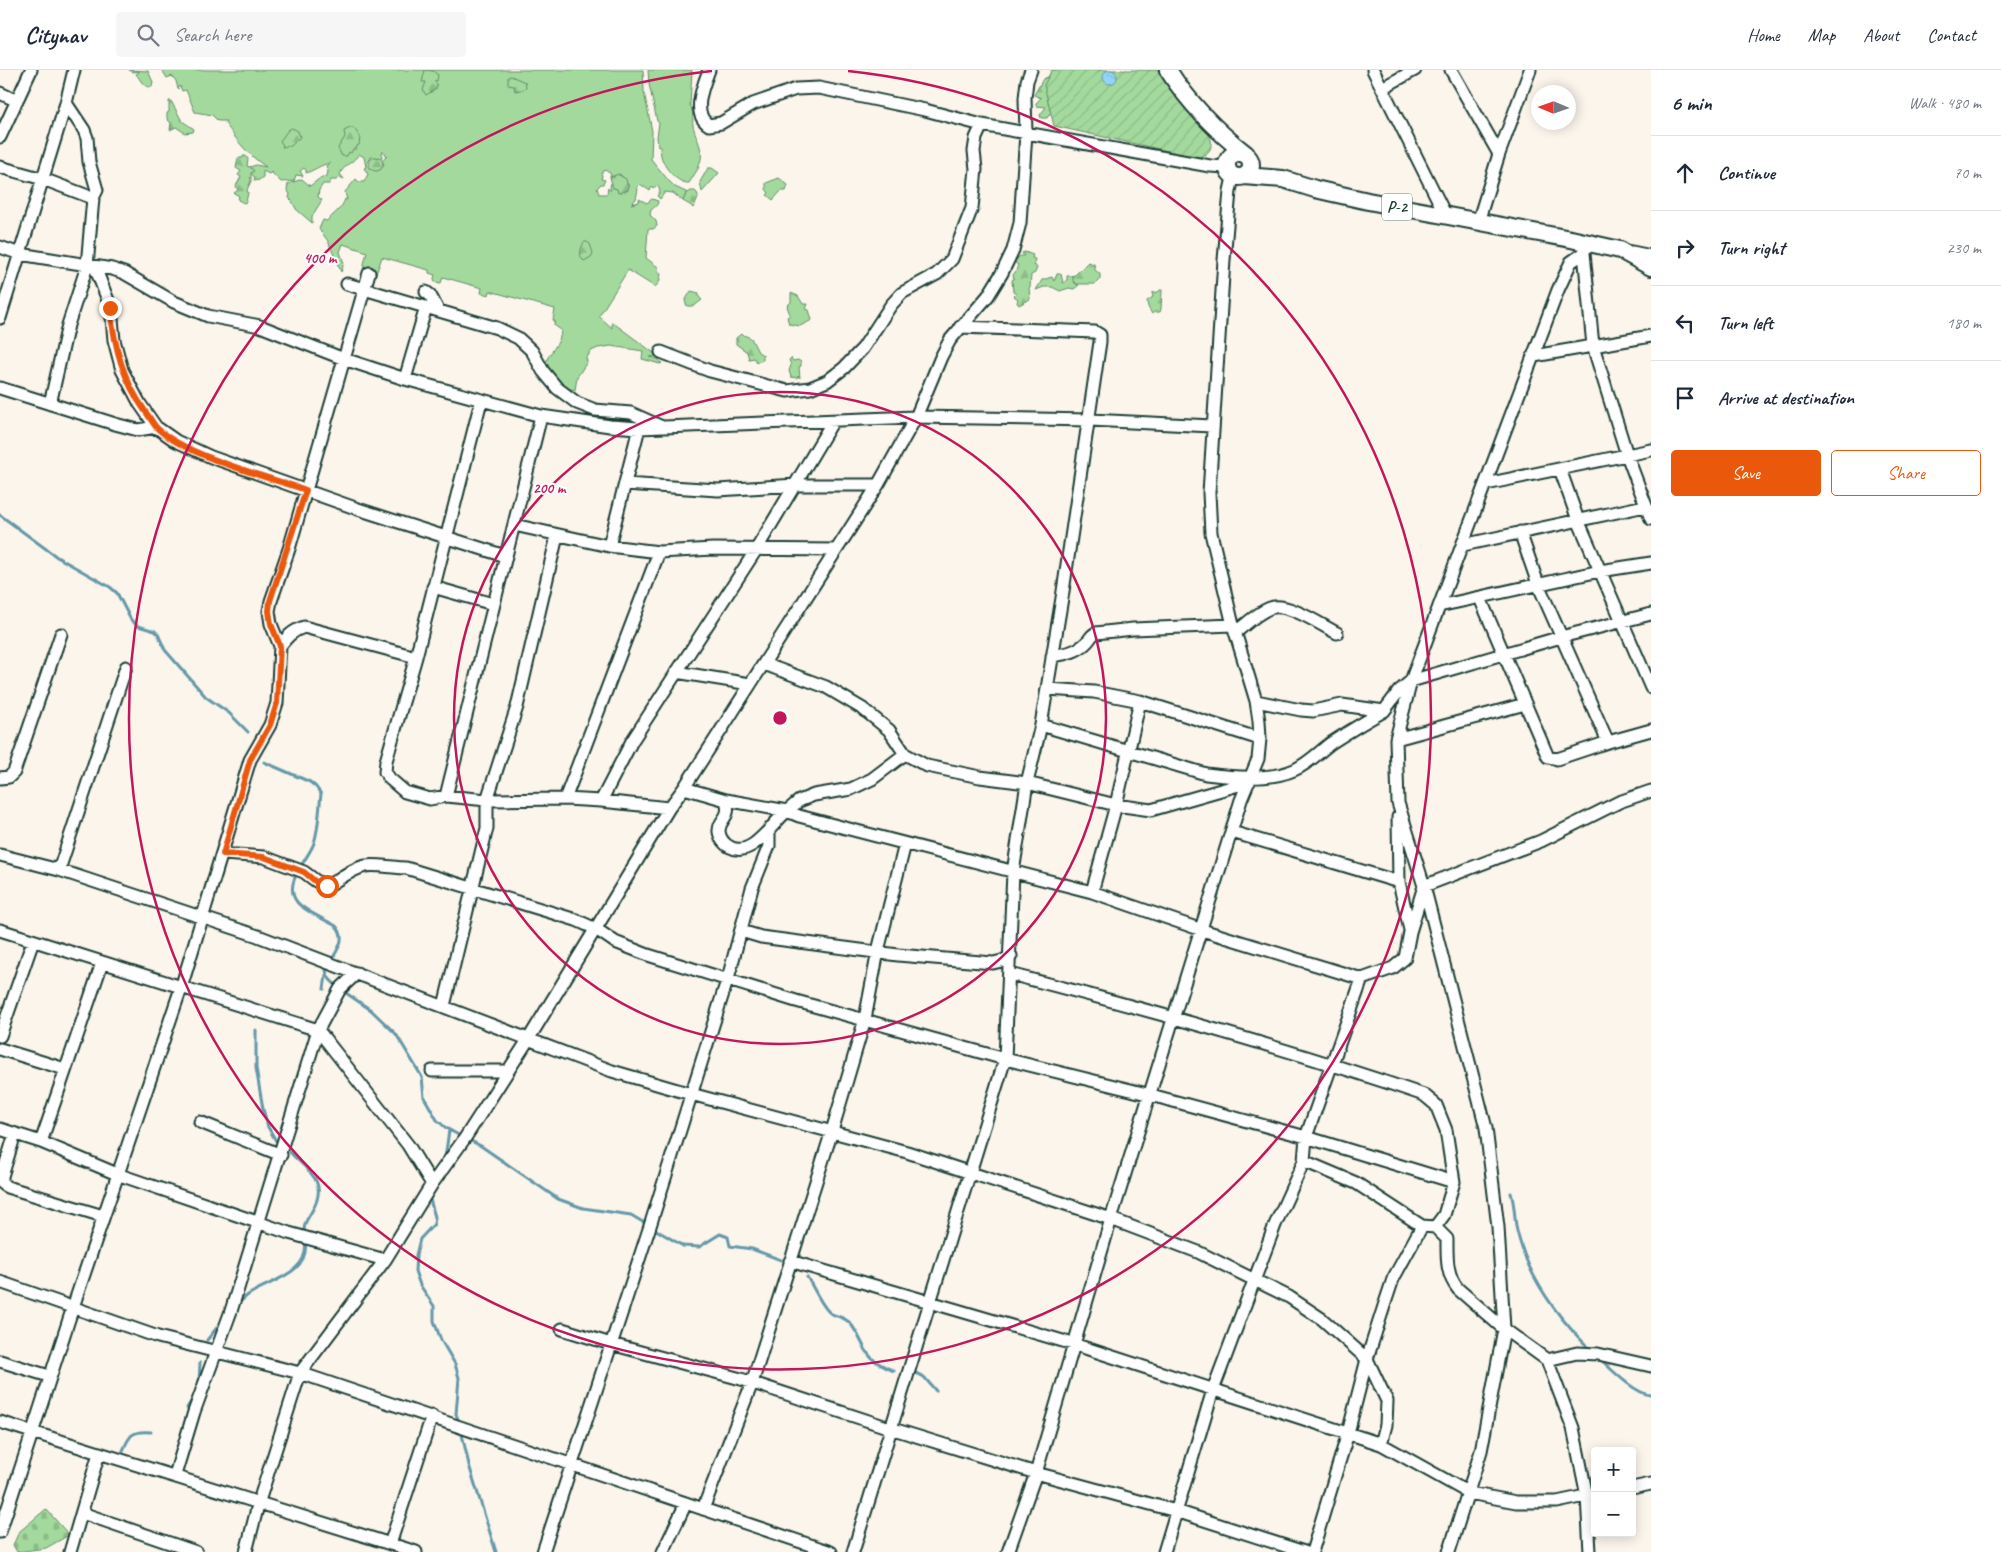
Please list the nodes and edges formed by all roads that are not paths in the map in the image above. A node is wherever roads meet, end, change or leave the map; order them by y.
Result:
1 (31, 70) edge
2 (74, 70) edge
3 (709, 70) edge
4 (1032, 70) edge
5 (1168, 70) edge
6 (1373, 70) edge
7 (1414, 70) edge
8 (1451, 70) edge
9 (1530, 70) edge
10 (1382, 88) junction
11 (0, 93) edge
12 (17, 101) junction
13 (66, 103) junction
14 (982, 126) junction
15 (1026, 133) junction
16 (1221, 134) junction
17 (0, 137) edge
18 (1500, 154) junction
19 (1247, 155) junction
20 (0, 167) edge
21 (1233, 171) junction
22 (43, 179) junction
23 (1283, 179) junction
24 (93, 198) junction
25 (1446, 216) junction
26 (1478, 222) junction
27 (0, 247) edge
28 (1586, 248) junction
29 (1620, 250) junction
30 (20, 254) junction
31 (1651, 256) edge
32 (91, 267) junction
33 (1651, 267) edge
34 (369, 274) dead end
35 (347, 284) dead end
36 (364, 289) junction
37 (426, 292) dead end
38 (426, 307) junction
39 (438, 310) junction
40 (0, 318) edge
41 (960, 327) junction
42 (1651, 336) edge
43 (1593, 346) junction
44 (661, 352) dead end
45 (1534, 356) junction
46 (344, 359) junction
47 (405, 379) junction
48 (0, 388) edge
49 (481, 401) junction
50 (50, 404) junction
51 (541, 416) junction
52 (916, 417) junction
53 (1090, 420) junction
54 (833, 421) junction
55 (1212, 426) junction
56 (156, 427) junction
57 (663, 427) junction
58 (639, 428) junction
59 (1651, 450) edge
60 (1627, 455) junction
61 (1560, 468) junction
62 (625, 484) junction
63 (1486, 484) junction
64 (796, 485) junction
65 (878, 485) junction
66 (306, 490) junction
67 (1645, 506) junction
68 (1651, 519) edge
69 (1578, 520) junction
70 (514, 525) junction
71 (1520, 532) junction
72 (557, 536) junction
73 (446, 538) junction
74 (1463, 545) junction
75 (610, 546) junction
76 (756, 550) junction
77 (836, 550) junction
78 (659, 552) junction
79 (505, 556) junction
80 (1651, 563) edge
81 (1600, 571) junction
82 (1538, 584) junction
83 (433, 587) junction
84 (1480, 598) junction
85 (493, 604) junction
86 (1439, 606) junction
87 (1651, 614) edge
88 (1622, 622) junction
89 (1234, 629) junction
90 (1337, 633) dead end
91 (61, 634) dead end
92 (1561, 637) junction
93 (280, 646) junction
94 (1502, 654) junction
95 (1052, 656) junction
96 (416, 657) junction
97 (764, 664) junction
98 (126, 667) dead end
99 (676, 672) junction
100 (1411, 681) junction
101 (750, 684) junction
102 (1651, 688) edge
103 (1047, 689) junction
104 (1140, 701) junction
105 (1256, 701) junction
106 (1525, 704) junction
107 (1384, 711) junction
108 (1041, 724) junction
109 (1651, 730) edge
110 (1260, 739) junction
111 (1396, 739) junction
112 (1608, 742) junction
113 (1129, 750) junction
114 (906, 754) junction
115 (0, 778) edge
116 (1250, 779) junction
117 (1027, 783) junction
118 (684, 788) junction
119 (1651, 791) edge
120 (446, 796) junction
121 (565, 799) junction
122 (487, 800) junction
123 (726, 800) junction
124 (601, 801) junction
125 (1398, 803) junction
126 (1116, 805) junction
127 (669, 808) junction
128 (787, 811) junction
129 (769, 832) junction
130 (1232, 832) junction
131 (905, 844) junction
132 (223, 854) junction
133 (0, 855) edge
134 (59, 870) junction
135 (1013, 872) junction
136 (1399, 882) junction
137 (1424, 886) junction
138 (473, 889) junction
139 (1092, 892) junction
140 (203, 917) junction
141 (596, 929) junction
142 (0, 930) edge
143 (1202, 930) junction
144 (741, 931) junction
145 (1410, 932) junction
146 (33, 941) junction
147 (878, 951) junction
148 (1011, 956) junction
149 (102, 963) junction
150 (993, 963) junction
151 (1010, 972) junction
152 (357, 973) junction
153 (1362, 979) junction
154 (726, 980) junction
155 (182, 988) junction
156 (444, 1006) junction
157 (1176, 1017) junction
158 (865, 1019) junction
159 (318, 1030) junction
160 (0, 1036) edge
161 (528, 1040) junction
162 (0, 1049) edge
163 (1005, 1058) junction
164 (1332, 1064) junction
165 (65, 1069) junction
166 (432, 1071) dead end
167 (508, 1071) junction
168 (691, 1094) junction
169 (1151, 1095) junction
170 (200, 1122) dead end
171 (0, 1129) edge
172 (832, 1131) junction
173 (15, 1134) junction
174 (1306, 1138) junction
175 (41, 1142) junction
176 (281, 1153) junction
177 (1304, 1161) junction
178 (118, 1174) junction
179 (970, 1174) junction
180 (1454, 1182) junction
181 (432, 1184) junction
182 (103, 1216) junction
183 (1111, 1219) junction
184 (260, 1222) junction
185 (1422, 1226) junction
186 (1435, 1227) junction
187 (385, 1260) junction
188 (790, 1260) junction
189 (1255, 1280) junction
190 (0, 1282) edge
191 (930, 1303) junction
192 (73, 1306) junction
193 (562, 1329) dead end
194 (1504, 1329) junction
195 (611, 1344) junction
196 (1073, 1344) junction
197 (217, 1353) junction
198 (1367, 1359) junction
199 (1547, 1360) junction
200 (0, 1361) edge
201 (1651, 1366) edge
202 (300, 1373) junction
203 (50, 1376) junction
204 (752, 1383) junction
205 (1212, 1390) junction
206 (432, 1416) junction
207 (0, 1422) edge
208 (890, 1428) junction
209 (32, 1432) junction
210 (1348, 1433) junction
211 (1381, 1444) junction
212 (99, 1452) junction
213 (572, 1464) junction
214 (1036, 1473) junction
215 (174, 1475) junction
216 (1651, 1484) edge
217 (1636, 1487) edge
218 (1469, 1493) junction
219 (1591, 1495) edge
220 (259, 1501) junction
221 (686, 1503) junction
222 (703, 1508) junction
223 (1176, 1511) junction
224 (82, 1513) junction
225 (0, 1532) edge
226 (390, 1544) junction
227 (168, 1548) edge
228 (70, 1552) edge
229 (196, 1552) edge
230 (246, 1552) edge
231 (416, 1552) edge
232 (543, 1552) edge
233 (663, 1552) edge
234 (831, 1552) edge
235 (853, 1552) edge
236 (1008, 1552) edge
237 (1164, 1552) edge
238 (1304, 1552) edge
239 (1312, 1552) edge
240 (1449, 1552) edge
241 (1590, 1552) edge

1 - 12 street
2 - 13 street
3 - 14 street
4 - 15 street
5 - 16 highway, P-2
6 - 10 street
7 - 10 street
8 - 18 street
9 - 18 street
10 - 25 street
11 - 12 street
12 - 17 street
13 - 22 street
13 - 24 street
14 - 15 street
14 - 44 street
15 - 21 street
15 - 41 street
16 - 19 highway, P-2
16 - 21 highway
18 - 26 street
19 - 21 highway
19 - 23 highway, P-2
20 - 22 street
21 - 23 highway, P-2
21 - 55 street
22 - 24 street
22 - 30 street
23 - 25 highway, P-2
24 - 32 street
25 - 26 highway, P-2
26 - 28 highway, P-2
27 - 30 street
28 - 29 highway, P-2
28 - 43 street
28 - 45 street
29 - 31 street
29 - 33 highway, P-2
30 - 32 street
30 - 40 street
32 - 46 street
32 - 50 street
32 - 56 street
34 - 36 street
35 - 36 street
36 - 38 street
36 - 46 street
37 - 39 street
38 - 39 street
38 - 47 street
39 - 57 street
41 - 52 street
41 - 53 street
42 - 43 street
43 - 45 street
43 - 60 street
45 - 63 street
46 - 47 street
46 - 66 street
47 - 49 street
48 - 50 street
49 - 51 street
49 - 73 street
50 - 56 street
51 - 58 street
51 - 70 street
52 - 53 street
52 - 54 street
52 - 65 street
53 - 55 street
53 - 95 street
54 - 57 street
54 - 64 street
55 - 89 street
56 - 66 street
57 - 58 street
58 - 62 street
59 - 60 street
60 - 61 street
60 - 67 street
61 - 63 street
61 - 69 street
62 - 64 street
62 - 75 street
63 - 74 street
64 - 65 street
64 - 76 street
65 - 77 street
66 - 73 street
66 - 93 street
67 - 68 street
67 - 69 street
69 - 71 street
69 - 81 street
70 - 72 street
70 - 79 street
71 - 74 street
71 - 82 street
72 - 75 street
72 - 122 street
73 - 79 street
73 - 83 street
74 - 86 street
75 - 78 street
76 - 77 street
76 - 78 street
76 - 99 street
77 - 97 street
78 - 121 street
79 - 85 street
80 - 81 street
81 - 82 street
81 - 88 street
82 - 84 street
82 - 92 street
83 - 85 street
83 - 96 street
84 - 86 street
84 - 94 street
85 - 120 street
86 - 100 street
87 - 88 street
88 - 92 street
88 - 102 street
89 - 90 street
89 - 95 street
89 - 105 street
91 - 115 street
92 - 94 street
92 - 112 street
93 - 96 street
93 - 132 street
94 - 100 street
94 - 106 street
95 - 103 street
96 - 120 street
97 - 101 street
97 - 114 street
98 - 134 street
99 - 101 street
99 - 124 street
100 - 107 street
100 - 111 street
101 - 118 street
103 - 104 street
103 - 108 street
104 - 110 street
104 - 113 street
105 - 107 street
105 - 110 street
106 - 111 street
106 - 112 street
107 - 116 street
108 - 113 street
108 - 117 street
109 - 112 street
110 - 116 street
111 - 125 street
113 - 116 street
113 - 126 street
114 - 117 street
114 - 128 street
116 - 126 street
116 - 130 street
117 - 126 street
117 - 135 street
118 - 123 street
118 - 127 street
119 - 137 street
120 - 122 street
121 - 122 street
121 - 124 street
122 - 138 street
123 - 128 street
123 - 129 street
124 - 127 street
125 - 136 street
125 - 137 street
126 - 139 street
127 - 141 street
128 - 129 street
128 - 131 street
129 - 144 street
130 - 136 street
130 - 143 street
131 - 135 street
131 - 147 street
132 - 138 street
132 - 140 street
133 - 134 street
134 - 140 street
135 - 139 street
135 - 148 street
136 - 145 street
137 - 145 street
137 - 194 street
138 - 141 street
138 - 156 street
139 - 143 street
140 - 152 street
140 - 155 street
141 - 154 street
141 - 161 street
142 - 146 street
143 - 153 street
143 - 157 street
144 - 147 street
144 - 154 street
145 - 153 street
146 - 149 street
146 - 160 street
147 - 150 street
147 - 158 street
148 - 150 street
148 - 151 street
149 - 155 street
149 - 165 street
150 - 151 street
151 - 157 street
151 - 163 street
152 - 156 street
152 - 159 street
153 - 164 street
154 - 158 street
154 - 168 street
155 - 159 street
155 - 178 street
156 - 161 street
157 - 164 street
157 - 169 street
158 - 163 street
158 - 172 street
159 - 176 street
159 - 181 street
161 - 167 street
161 - 168 street
162 - 165 street
163 - 169 street
163 - 179 street
164 - 174 street
164 - 180 street
165 - 175 street
166 - 167 street
167 - 181 street
168 - 172 street
168 - 195 street
169 - 174 street
169 - 183 street
170 - 176 street
171 - 173 street
172 - 179 street
172 - 188 street
173 - 175 street
173 - 182 street
174 - 177 street
174 - 180 street
175 - 178 street
176 - 184 street
177 - 185 street
177 - 189 street
178 - 182 street
178 - 184 street
179 - 183 street
179 - 191 street
180 - 186 street
181 - 187 street
182 - 192 street
183 - 189 street
183 - 196 street
184 - 187 street
184 - 197 street
185 - 186 street
185 - 198 street
186 - 194 street
187 - 202 street
188 - 191 street
188 - 204 street
189 - 198 street
189 - 205 street
190 - 192 street
191 - 196 street
191 - 208 street
192 - 197 street
192 - 203 street
193 - 195 street
194 - 199 street
194 - 218 street
195 - 204 street
195 - 213 street
196 - 205 street
196 - 214 street
197 - 202 street
197 - 215 street
198 - 210 street
198 - 211 street
199 - 201 street
199 - 219 street
200 - 203 street
202 - 206 street
202 - 220 street
203 - 209 street
204 - 208 street
204 - 222 street
205 - 210 street
205 - 223 street
206 - 213 street
206 - 226 street
207 - 209 street
208 - 214 street
208 - 235 street
209 - 212 street
209 - 225 street
210 - 211 street
210 - 239 street
211 - 218 street
212 - 215 street
212 - 224 street
213 - 221 street
213 - 232 street
214 - 223 street
214 - 236 street
215 - 220 street
216 - 217 street
218 - 219 street
218 - 240 street
219 - 241 street
220 - 226 street
220 - 230 street
221 - 222 street
221 - 233 street
222 - 234 street
223 - 237 street
223 - 238 street
224 - 227 street
224 - 228 street
226 - 231 street
227 - 229 street

